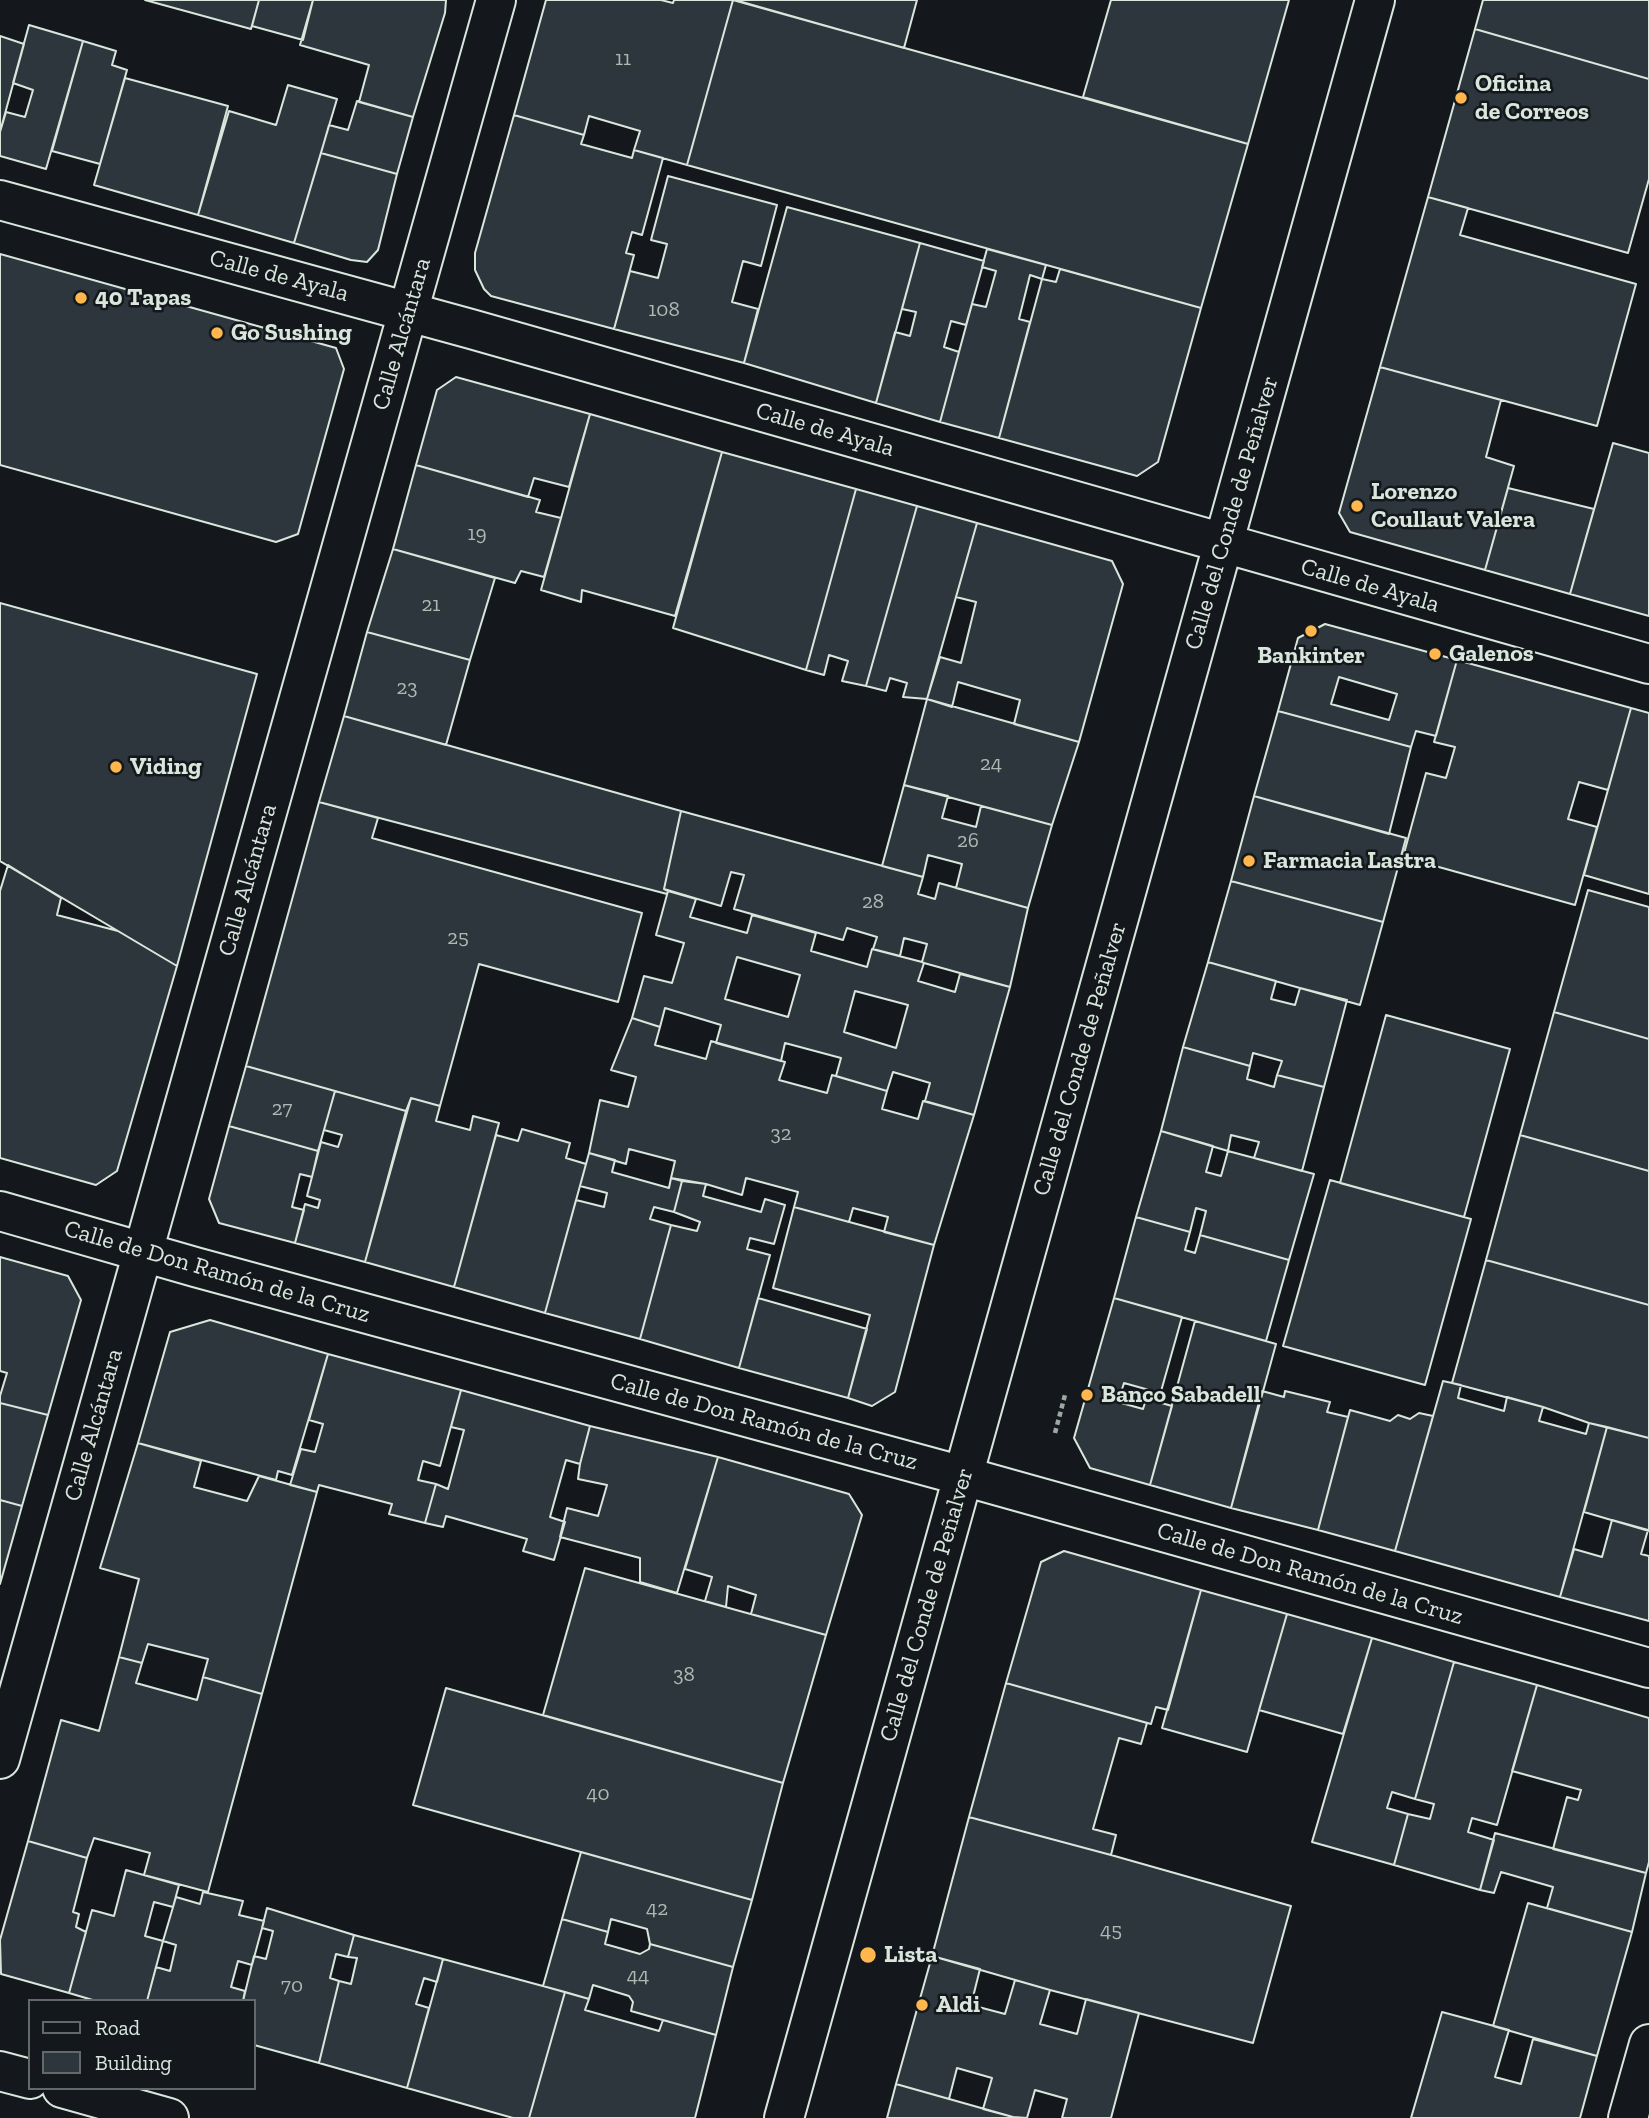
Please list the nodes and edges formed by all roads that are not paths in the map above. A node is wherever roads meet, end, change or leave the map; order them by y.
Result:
1 (496, 0) edge
2 (1375, 0) edge
3 (0, 200) edge
4 (408, 312) junction
5 (1224, 543) junction
6 (1649, 664) edge
7 (0, 1211) edge
8 (143, 1252) junction
9 (963, 1476) junction
10 (1649, 1668) edge
11 (0, 1759) edge
12 (1649, 2044) edge
13 (0, 2071) edge
14 (28, 2078) edge
15 (69, 2090) edge
16 (169, 2118) edge
17 (784, 2118) edge
18 (1628, 2118) edge

1 - 4 street, Calle Alcántara
2 - 5 street, Calle del Conde de Peñalver
3 - 4 street, Calle de Ayala
4 - 5 street, Calle de Ayala
4 - 8 street, Calle Alcántara
5 - 6 street, Calle de Ayala
5 - 9 street, Calle del Conde de Peñalver
7 - 8 street, Calle de Don Ramón de la Cruz
8 - 9 street, Calle de Don Ramón de la Cruz
8 - 11 street, Calle Alcántara
9 - 10 street, Calle de Don Ramón de la Cruz
9 - 17 street, Calle del Conde de Peñalver
12 - 18 street
13 - 14 street
15 - 16 street

